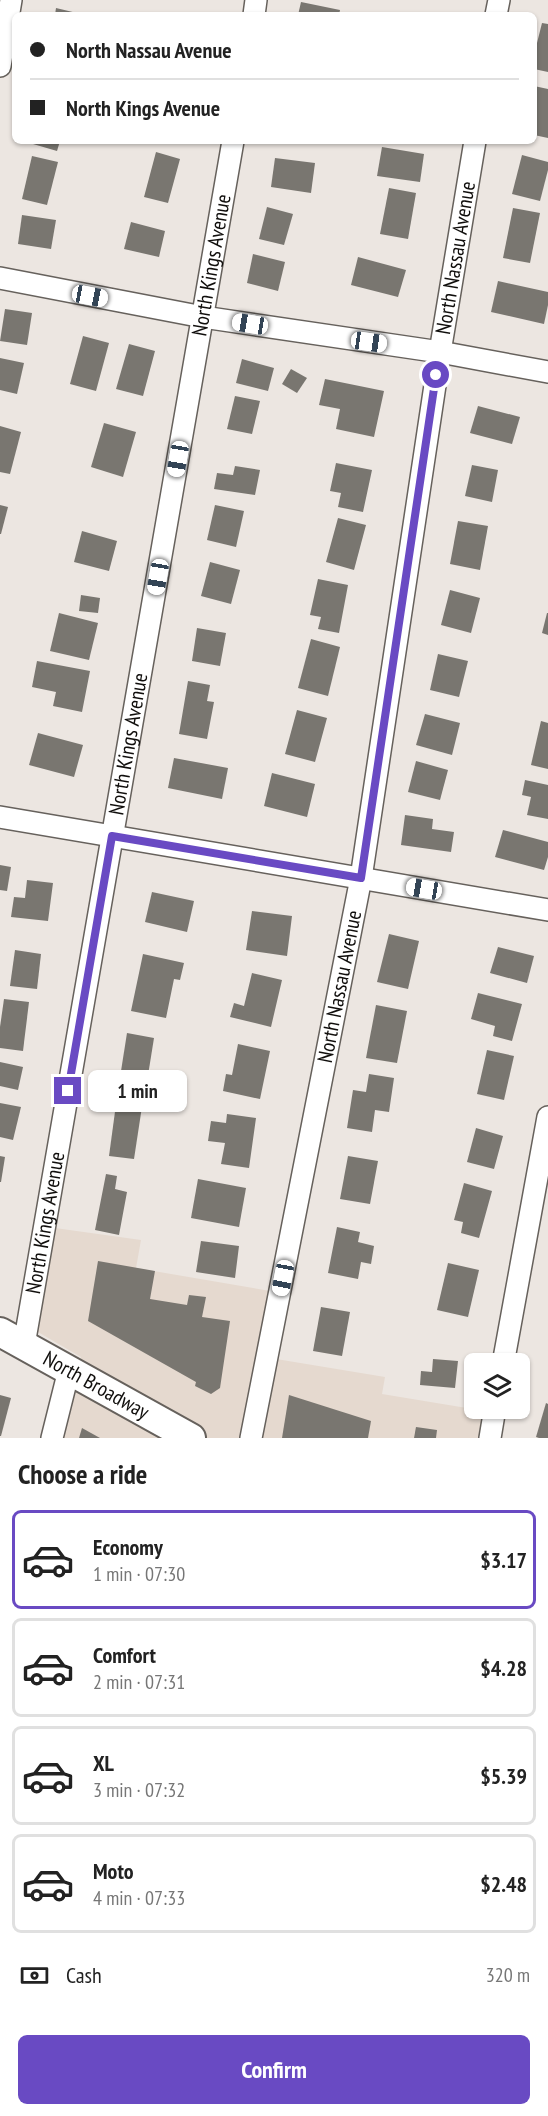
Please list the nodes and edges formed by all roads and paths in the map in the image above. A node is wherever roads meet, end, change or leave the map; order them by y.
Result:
1 (11, 0) edge
2 (0, 66) edge
3 (232, 144) edge
4 (475, 144) edge
5 (0, 278) edge
6 (203, 317) junction
7 (440, 352) junction
8 (548, 372) edge
9 (0, 817) edge
10 (112, 836) junction
11 (361, 878) junction
12 (548, 910) edge
13 (548, 1117) edge
14 (12, 1339) edge
15 (505, 1353) edge
16 (69, 1370) junction
17 (493, 1419) edge
18 (52, 1438) edge
19 (191, 1438) edge
20 (251, 1438) edge
21 (490, 1438) edge

1 - 2 street
3 - 6 street, North Kings Avenue
4 - 7 street, North Nassau Avenue
5 - 6 street
6 - 7 street
6 - 10 street, North Kings Avenue
7 - 8 street
7 - 11 street, North Nassau Avenue
9 - 10 street
10 - 11 street
10 - 14 street, North Kings Avenue
11 - 12 street
11 - 20 street, North Nassau Avenue
13 - 15 street
14 - 16 main road, North Broadway
16 - 18 street
16 - 19 main road, North Broadway
17 - 21 street

